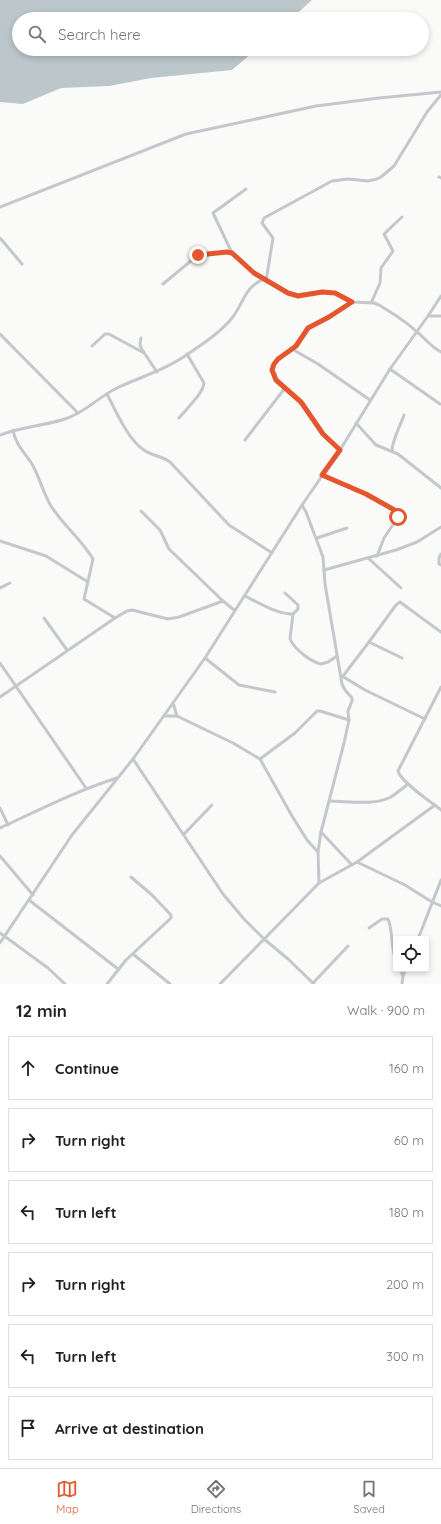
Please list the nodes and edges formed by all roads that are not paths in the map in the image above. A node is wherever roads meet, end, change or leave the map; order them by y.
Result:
1 (441, 94) edge
2 (246, 189) dead end
3 (0, 206) edge
4 (402, 217) dead end
5 (0, 238) edge
6 (232, 253) junction
7 (22, 264) dead end
8 (265, 280) junction
9 (163, 284) dead end
10 (441, 296) edge
11 (352, 302) junction
12 (371, 303) junction
13 (428, 316) junction
14 (441, 316) edge
15 (417, 332) junction
16 (0, 334) edge
17 (141, 338) dead end
18 (92, 346) dead end
19 (292, 350) junction
20 (441, 352) edge
21 (144, 353) junction
22 (187, 354) junction
23 (390, 369) junction
24 (157, 372) junction
25 (285, 388) junction
26 (107, 394) junction
27 (370, 400) junction
28 (440, 404) dead end
29 (78, 413) junction
30 (404, 415) dead end
31 (179, 418) dead end
32 (356, 423) junction
33 (13, 430) junction
34 (0, 435) edge
35 (245, 440) dead end
36 (340, 450) junction
37 (392, 452) junction
38 (322, 475) junction
39 (441, 488) edge
40 (302, 505) junction
41 (141, 510) dead end
42 (441, 527) edge
43 (347, 528) dead end
44 (316, 538) junction
45 (0, 541) edge
46 (272, 553) junction
47 (441, 554) edge
48 (377, 556) junction
49 (368, 558) junction
50 (441, 565) edge
51 (324, 570) junction
52 (88, 582) junction
53 (10, 583) dead end
54 (0, 588) edge
55 (401, 588) dead end
56 (285, 593) dead end
57 (245, 596) junction
58 (223, 601) junction
59 (234, 610) junction
60 (293, 614) junction
61 (44, 618) dead end
62 (115, 618) junction
63 (441, 632) edge
64 (369, 642) junction
65 (67, 650) junction
66 (337, 656) junction
67 (205, 658) junction
68 (402, 658) dead end
69 (0, 663) edge
70 (342, 676) junction
71 (15, 686) junction
72 (441, 687) edge
73 (275, 692) dead end
74 (0, 697) edge
75 (173, 703) junction
76 (177, 716) junction
77 (164, 717) junction
78 (425, 719) junction
79 (349, 720) junction
80 (133, 759) junction
81 (260, 759) junction
82 (117, 778) junction
83 (408, 784) junction
84 (86, 788) junction
85 (329, 801) junction
86 (212, 805) dead end
87 (436, 805) junction
88 (0, 808) edge
89 (441, 810) edge
90 (8, 825) junction
91 (0, 828) edge
92 (320, 832) junction
93 (184, 834) junction
94 (318, 852) junction
95 (0, 856) edge
96 (357, 862) junction
97 (352, 865) junction
98 (131, 877) dead end
99 (441, 880) edge
100 (319, 883) junction
101 (33, 895) junction
102 (29, 900) junction
103 (432, 902) junction
104 (441, 906) edge
105 (369, 928) dead end
106 (0, 933) edge
107 (5, 936) junction
108 (419, 936) edge
109 (264, 939) junction
110 (0, 943) edge
111 (348, 946) dead end
112 (132, 954) junction
113 (393, 954) edge
114 (118, 969) junction
115 (401, 972) edge
116 (404, 972) edge
117 (403, 975) junction
118 (65, 984) edge
119 (107, 984) edge
120 (170, 984) edge
121 (220, 984) edge
122 (313, 984) edge
123 (402, 984) edge

1 - 3 street
1 - 8 street
2 - 6 street
4 - 12 street
5 - 7 street
6 - 8 street
6 - 9 street
8 - 11 street
8 - 22 street
10 - 13 street
11 - 12 street
11 - 19 street
12 - 15 street
13 - 14 street
13 - 15 street
15 - 20 street
15 - 23 street
16 - 29 street
17 - 21 street
18 - 21 street
19 - 25 street
19 - 27 street
21 - 24 street
22 - 24 street
22 - 31 street
23 - 27 street
23 - 28 street
24 - 26 street
25 - 35 street
25 - 36 street
26 - 29 street
26 - 46 street
27 - 32 street
29 - 33 street
30 - 37 street
32 - 36 street
32 - 37 street
33 - 34 street
33 - 52 street
36 - 38 street
37 - 39 street
38 - 40 street
38 - 48 street
40 - 44 street
40 - 46 street
41 - 58 street
42 - 48 street
43 - 44 street
44 - 51 street
45 - 52 street
46 - 57 street
47 - 50 street
48 - 49 street
49 - 51 street
49 - 55 street
51 - 66 street
52 - 62 street
53 - 54 street
56 - 60 street
57 - 59 street
57 - 60 street
58 - 59 street
58 - 62 street
59 - 67 street
60 - 66 street
61 - 65 street
62 - 65 street
63 - 64 street
64 - 68 street
64 - 70 street
65 - 71 street
66 - 70 street
67 - 73 street
67 - 75 street
69 - 71 street
70 - 78 street
70 - 79 street
71 - 74 street
71 - 84 street
72 - 78 street
75 - 76 street
75 - 77 street
76 - 77 street
76 - 81 street
77 - 80 street
78 - 83 street
79 - 81 street
79 - 85 street
80 - 82 street
80 - 93 street
81 - 94 street
82 - 84 street
82 - 101 street
83 - 85 street
83 - 87 street
84 - 90 street
85 - 92 street
86 - 93 street
87 - 89 street
87 - 96 street
88 - 90 street
90 - 91 street
92 - 94 street
92 - 97 street
93 - 109 street
94 - 100 street
95 - 101 street
96 - 97 street
96 - 103 street
97 - 100 street
98 - 112 street
99 - 103 street
100 - 109 street
101 - 102 street
102 - 107 street
102 - 114 street
103 - 104 street
103 - 108 street
105 - 113 street
106 - 107 street
107 - 110 street
107 - 118 street
109 - 121 street
109 - 122 street
111 - 122 street
112 - 114 street
112 - 120 street
114 - 119 street
115 - 117 street
116 - 117 street
117 - 123 street

